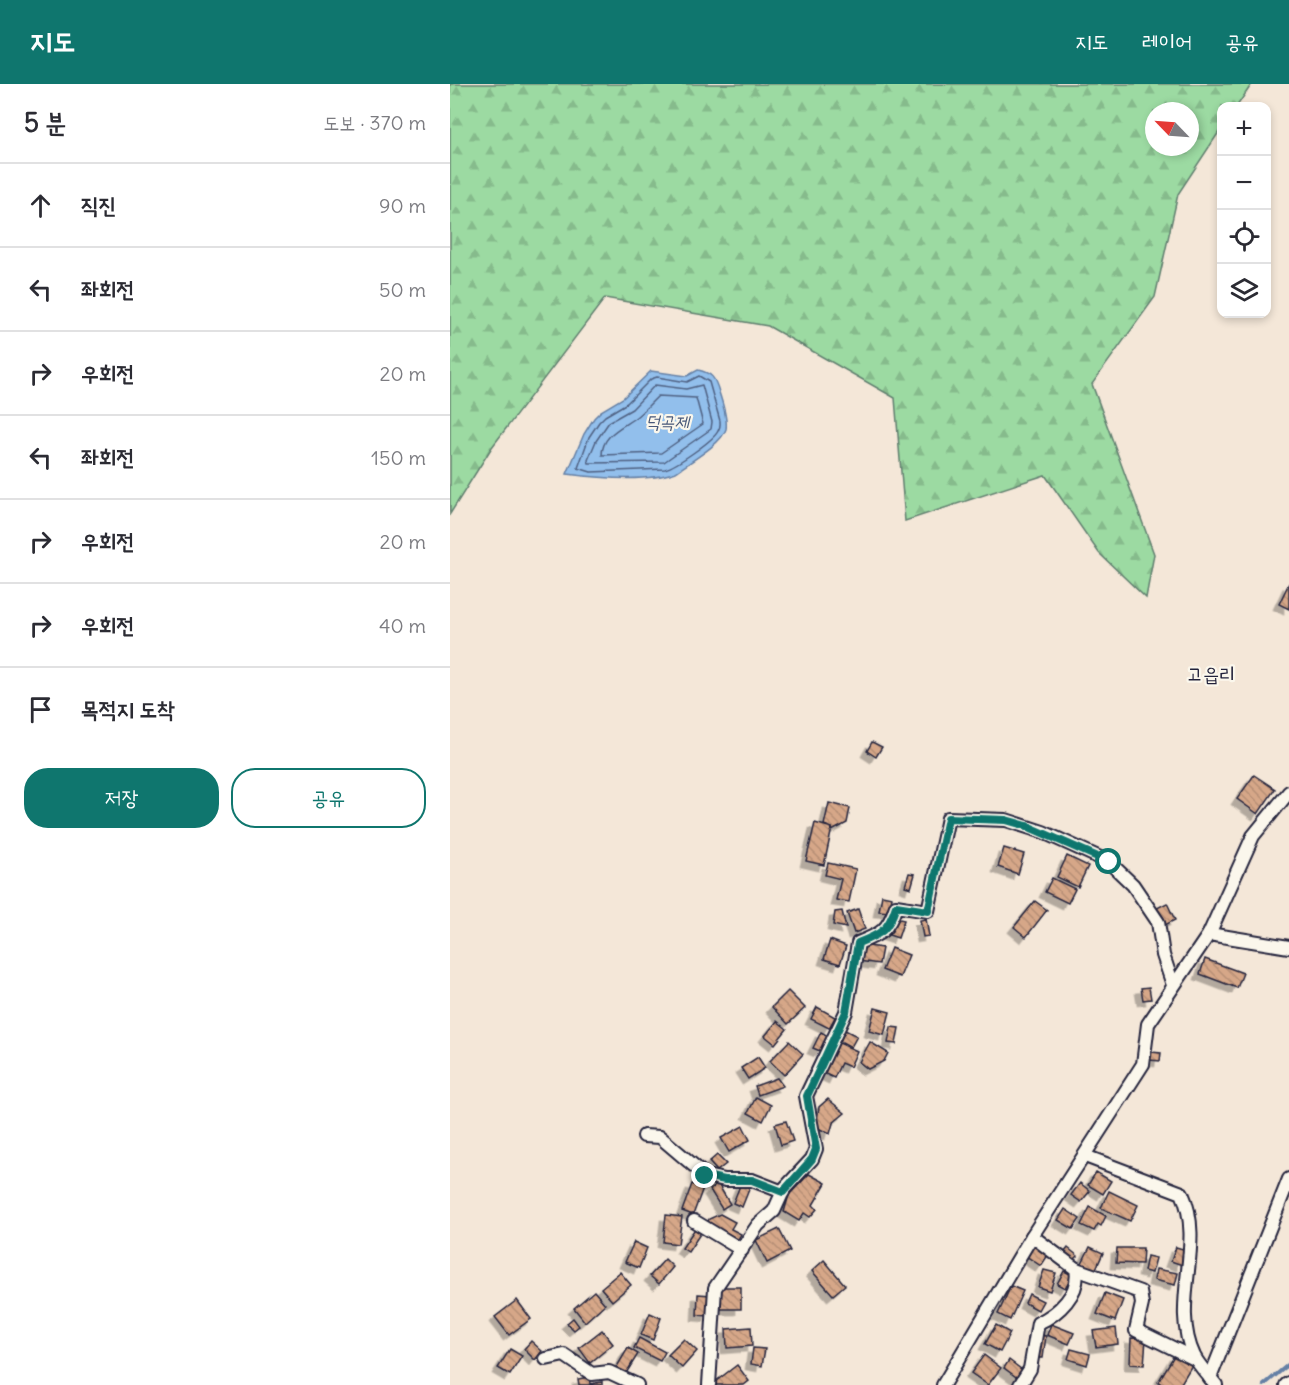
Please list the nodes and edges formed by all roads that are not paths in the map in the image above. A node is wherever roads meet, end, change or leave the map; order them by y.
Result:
1 (1289, 792) edge
2 (1209, 934) junction
3 (1289, 947) edge
4 (1173, 986) junction
5 (644, 1136) dead end
6 (1085, 1156) junction
7 (1289, 1179) edge
8 (783, 1192) junction
9 (694, 1221) dead end
10 (1032, 1236) junction
11 (742, 1250) junction
12 (1076, 1269) junction
13 (546, 1359) dead end
14 (1195, 1359) junction
15 (1213, 1381) edge
16 (637, 1385) edge
17 (709, 1385) edge
18 (943, 1385) edge
19 (1020, 1385) edge

1 - 2 street
2 - 3 street
2 - 4 street
4 - 6 street
4 - 8 street
5 - 8 street
6 - 10 street
6 - 14 street
7 - 15 street
8 - 11 street
9 - 11 street
10 - 12 street
10 - 18 street
11 - 17 street
12 - 14 street
12 - 19 street
13 - 16 street
14 - 15 street

